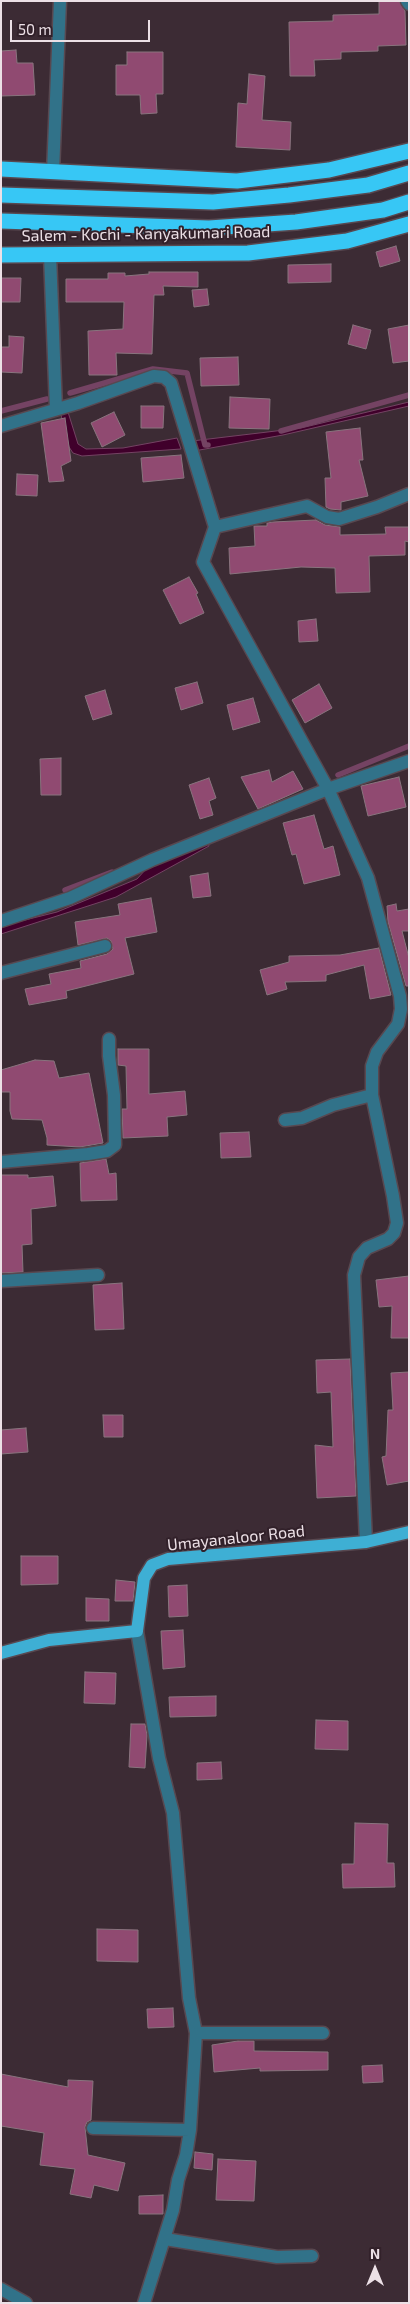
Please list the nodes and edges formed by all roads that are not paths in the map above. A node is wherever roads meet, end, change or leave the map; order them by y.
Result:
1 (60, 1) edge
2 (409, 150) edge
3 (1, 169) edge
4 (53, 172) junction
5 (409, 173) edge
6 (1, 195) edge
7 (409, 202) edge
8 (1, 221) edge
9 (409, 224) edge
10 (1, 254) edge
11 (50, 255) junction
12 (56, 409) junction
13 (1, 426) edge
14 (409, 494) edge
15 (215, 527) junction
16 (409, 761) edge
17 (328, 789) junction
18 (1, 921) edge
19 (105, 946) dead end
20 (1, 973) edge
21 (109, 1039) dead end
22 (372, 1095) junction
23 (284, 1120) dead end
24 (1, 1162) edge
25 (98, 1274) dead end
26 (1, 1281) edge
27 (409, 1532) edge
28 (366, 1542) junction
29 (137, 1631) junction
30 (1, 1653) edge
31 (196, 2033) junction
32 (323, 2033) dead end
33 (93, 2128) dead end
34 (190, 2130) junction
35 (165, 2239) junction
36 (312, 2256) dead end
37 (1, 2289) edge
38 (26, 2303) edge
39 (144, 2303) edge

1 - 4 street
2 - 4 highway
3 - 4 highway
5 - 6 highway
7 - 8 highway
9 - 11 highway, Salem - Kochi - Kanyakumari Road
10 - 11 highway, Salem - Kochi - Kanyakumari Road
11 - 12 street
12 - 13 street
12 - 15 street
14 - 15 street
15 - 17 street
16 - 17 street
17 - 18 street
17 - 22 street
19 - 20 street
21 - 24 street
22 - 23 street
22 - 28 street
25 - 26 street
27 - 28 main road, Umayanaloor Road
28 - 29 main road, Umayanaloor Road
29 - 30 main road
29 - 31 street
31 - 32 street
31 - 34 street
33 - 34 street
34 - 35 street
35 - 36 street
35 - 39 street
37 - 38 street

